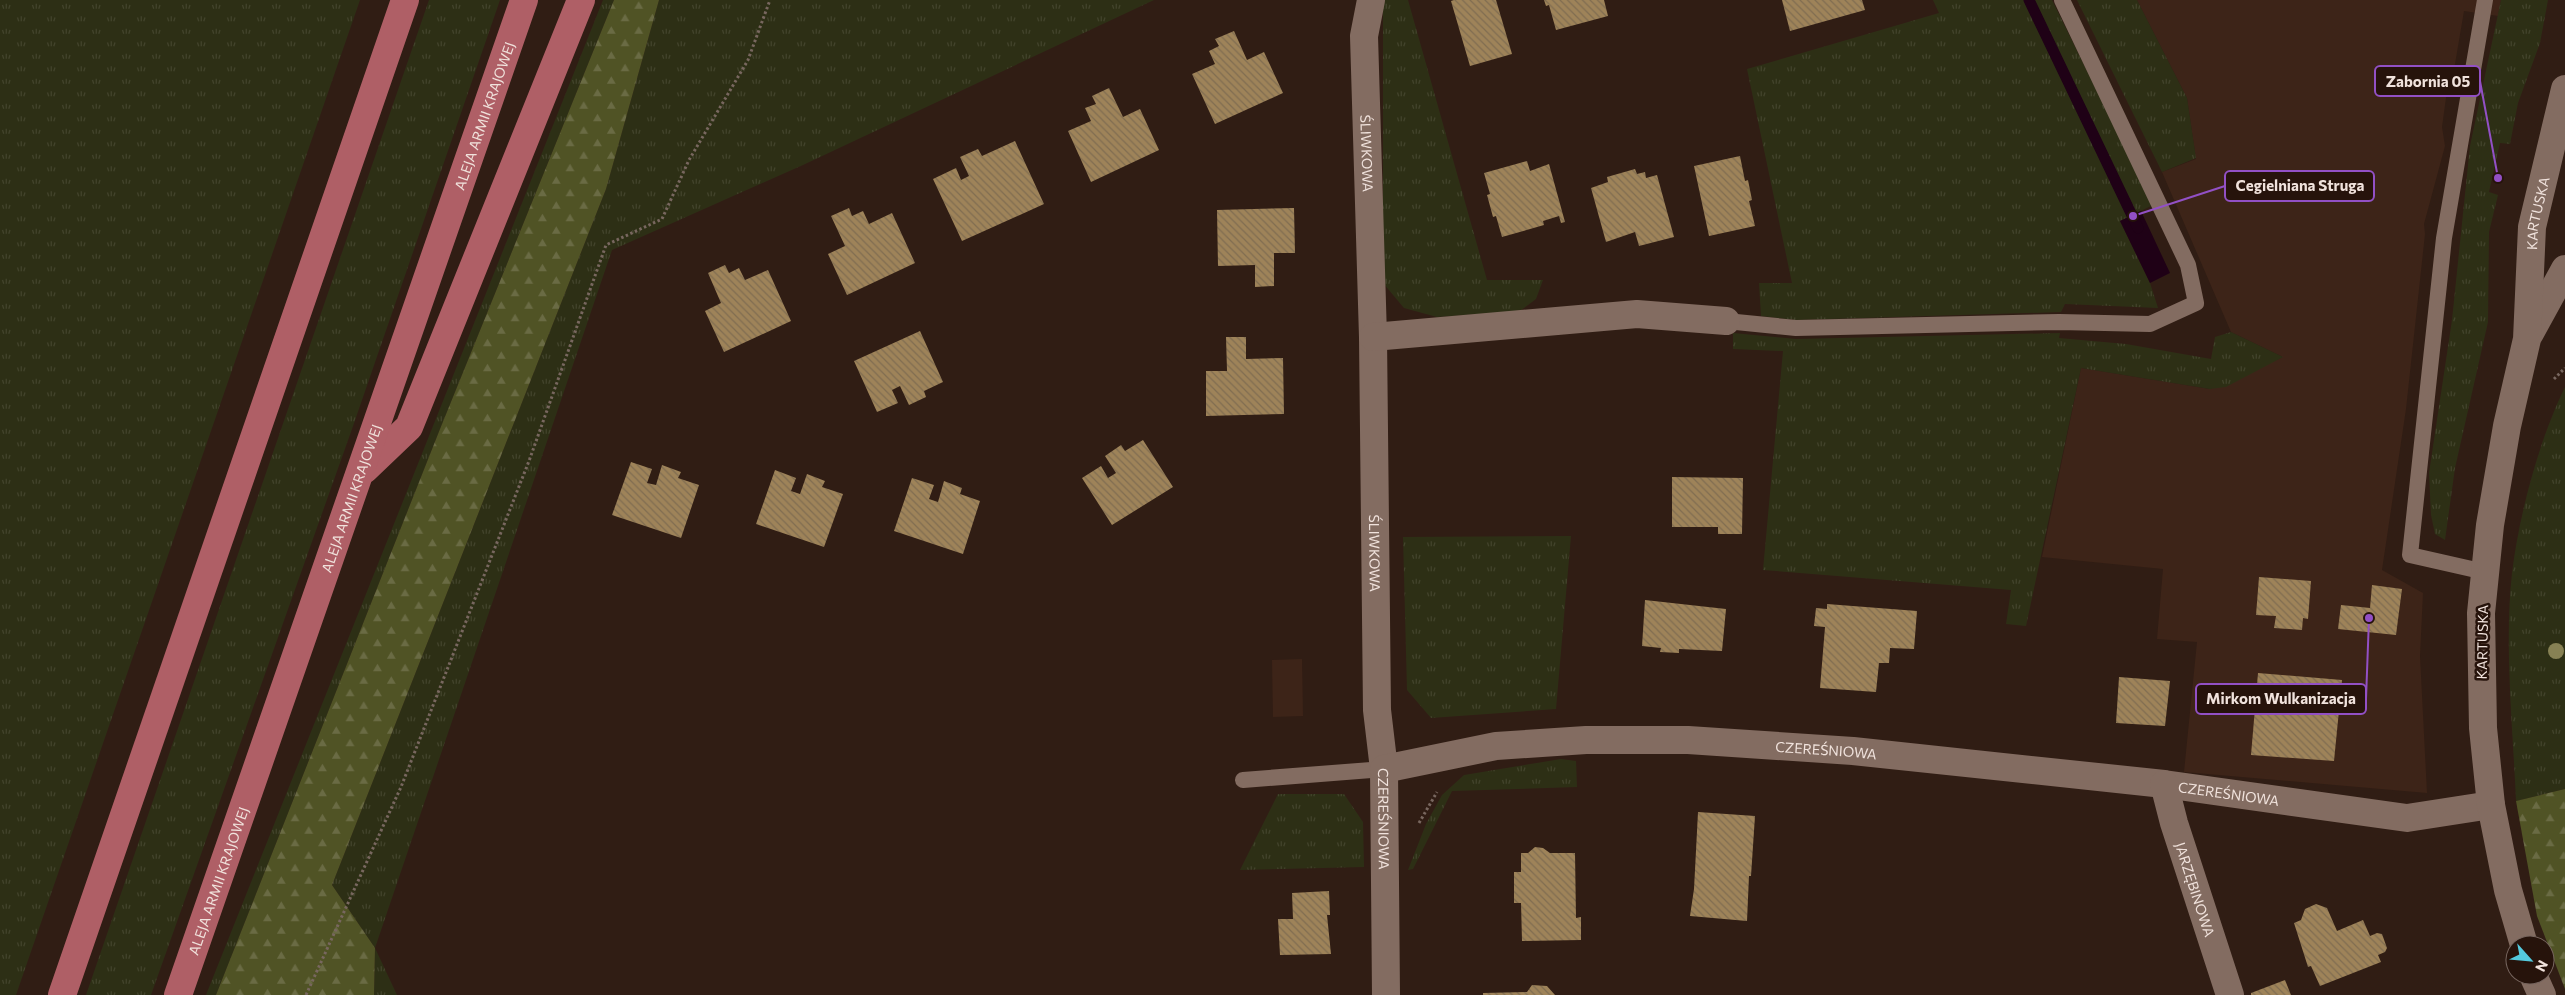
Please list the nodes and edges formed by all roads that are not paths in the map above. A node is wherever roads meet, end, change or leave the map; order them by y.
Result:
1 (524, 0) edge
2 (581, 0) edge
3 (1371, 0) edge
4 (2062, 0) edge
5 (2485, 0) edge
6 (402, 4) edge
7 (2565, 89) edge
8 (2565, 269) edge
9 (1726, 321) joint
10 (1373, 337) junction
11 (2527, 339) junction
12 (362, 472) junction
13 (2485, 572) junction
14 (1384, 769) junction
15 (1243, 780) dead end
16 (2164, 784) junction
17 (2491, 805) junction
18 (2521, 935) edge
19 (62, 995) edge
20 (178, 995) edge
21 (1386, 995) edge
22 (2230, 995) edge

1 - 12 main road, ALEJA ARMII KRAJOWEJ
2 - 12 main road
3 - 10 street, ŚLIWKOWA
4 - 9 lane
5 - 13 lane
6 - 19 main road
7 - 11 street, KARTUSKA
8 - 11 street, KARTUSKA
9 - 10 street
10 - 14 street, ŚLIWKOWA
11 - 13 street, KARTUSKA
12 - 20 main road, ALEJA ARMII KRAJOWEJ
13 - 17 street, KARTUSKA
14 - 15 lane
14 - 16 street, CZEREŚNIOWA
14 - 21 street, CZEREŚNIOWA
16 - 17 street, CZEREŚNIOWA
16 - 22 street, JARZĘBINOWA
17 - 18 street, KARTUSKA

